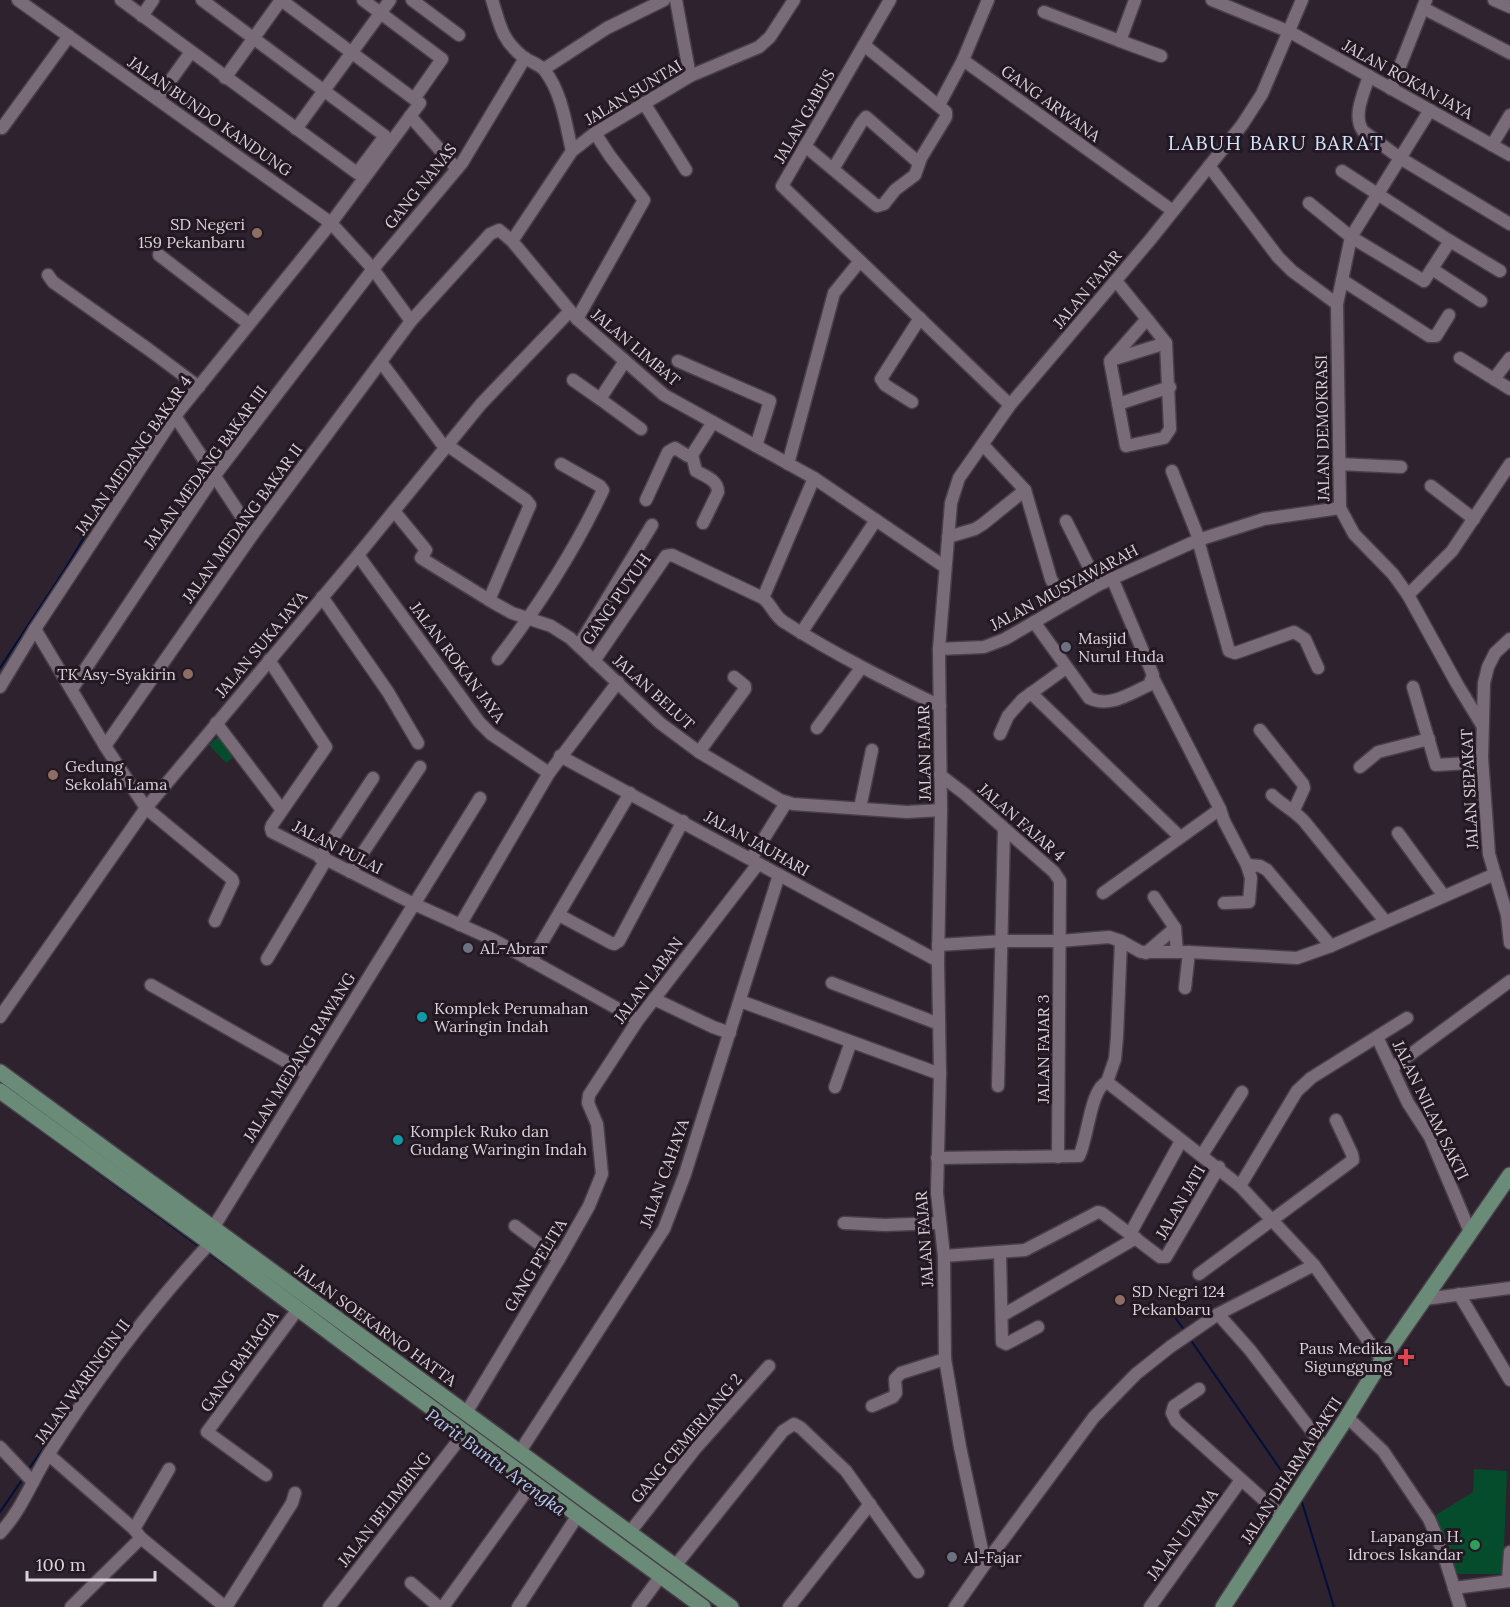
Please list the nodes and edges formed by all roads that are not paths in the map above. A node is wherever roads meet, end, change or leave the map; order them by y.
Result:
1 (122, 0) edge
2 (153, 0) edge
3 (202, 0) edge
4 (281, 0) edge
5 (363, 0) edge
6 (390, 0) edge
7 (412, 0) edge
8 (492, 0) edge
9 (664, 0) edge
10 (676, 0) edge
11 (794, 0) edge
12 (890, 0) edge
13 (988, 0) edge
14 (1135, 0) edge
15 (1212, 0) edge
16 (1302, 0) edge
17 (1494, 0) edge
18 (26, 2) edge
19 (1425, 4) edge
20 (1510, 8) edge
21 (1044, 12) dead end
22 (381, 13) junction
23 (142, 16) junction
24 (1290, 32) junction
25 (459, 35) dead end
26 (69, 36) junction
27 (254, 39) junction
28 (1120, 41) junction
29 (864, 45) junction
30 (191, 52) junction
31 (352, 53) junction
32 (1510, 53) edge
33 (1161, 56) dead end
34 (525, 58) junction
35 (963, 60) junction
36 (544, 69) junction
37 (690, 76) junction
38 (1369, 76) junction
39 (225, 78) junction
40 (1391, 89) junction
41 (324, 91) junction
42 (157, 99) junction
43 (420, 103) dead end
44 (644, 103) junction
45 (939, 105) junction
46 (1430, 110) junction
47 (1510, 115) edge
48 (410, 116) junction
49 (2, 128) dead end
50 (296, 129) junction
51 (595, 133) junction
52 (1492, 145) junction
53 (806, 146) junction
54 (572, 151) junction
55 (1510, 155) edge
56 (1400, 158) junction
57 (919, 163) junction
58 (1209, 166) junction
59 (457, 169) junction
60 (833, 169) junction
61 (686, 170) dead end
62 (1342, 171) dead end
63 (1378, 194) junction
64 (1309, 203) dead end
65 (1173, 211) junction
66 (330, 223) junction
67 (1510, 224) edge
68 (1351, 237) junction
69 (512, 241) junction
70 (1450, 241) junction
71 (159, 255) dead end
72 (860, 261) junction
73 (373, 269) junction
74 (1432, 269) junction
75 (1500, 271) dead end
76 (48, 275) dead end
77 (1342, 280) junction
78 (1116, 281) junction
79 (1481, 301) dead end
80 (1336, 304) junction
81 (574, 315) junction
82 (1449, 315) dead end
83 (920, 318) junction
84 (1147, 319) junction
85 (411, 321) junction
86 (249, 324) junction
87 (1166, 343) junction
88 (1460, 358) dead end
89 (1510, 358) edge
90 (1110, 360) junction
91 (625, 361) junction
92 (678, 361) dead end
93 (381, 362) junction
94 (1494, 379) junction
95 (573, 380) dead end
96 (199, 387) junction
97 (1170, 387) junction
98 (1510, 389) edge
99 (600, 399) junction
100 (912, 402) dead end
101 (1118, 404) junction
102 (1010, 405) junction
103 (175, 416) junction
104 (713, 422) junction
105 (641, 429) dead end
106 (983, 445) junction
107 (446, 446) junction
108 (756, 446) junction
109 (692, 455) junction
110 (561, 464) dead end
111 (788, 464) junction
112 (1339, 464) junction
113 (1510, 464) edge
114 (1401, 467) dead end
115 (1172, 471) dead end
116 (215, 475) junction
117 (813, 478) junction
118 (1431, 486) dead end
119 (1025, 490) junction
120 (646, 500) dead end
121 (1340, 508) junction
122 (394, 511) junction
123 (1474, 519) junction
124 (876, 520) junction
125 (1066, 521) dead end
126 (703, 523) dead end
127 (652, 525) dead end
128 (253, 534) junction
129 (948, 537) junction
130 (1198, 540) junction
131 (358, 555) junction
132 (945, 567) junction
133 (1112, 578) junction
134 (1098, 585) junction
135 (1408, 595) junction
136 (322, 597) junction
137 (763, 598) junction
138 (489, 600) junction
139 (1065, 604) junction
140 (530, 618) junction
141 (1034, 622) junction
142 (35, 629) junction
143 (801, 633) junction
144 (1510, 639) edge
145 (579, 645) junction
146 (939, 649) junction
147 (498, 659) dead end
148 (269, 660) junction
149 (594, 661) junction
150 (861, 668) junction
151 (1066, 668) junction
152 (1318, 668) dead end
153 (734, 677) dead end
154 (1153, 678) junction
155 (618, 682) junction
156 (0, 687) edge
157 (1413, 687) dead end
158 (72, 689) junction
159 (1031, 693) junction
160 (940, 706) junction
161 (216, 723) junction
162 (1482, 725) junction
163 (817, 728) dead end
164 (1260, 730) dead end
165 (1000, 734) dead end
166 (1429, 739) junction
167 (418, 743) dead end
168 (105, 746) junction
169 (872, 750) dead end
170 (699, 752) junction
171 (560, 756) junction
172 (1482, 758) junction
173 (420, 767) dead end
174 (1360, 767) dead end
175 (549, 772) junction
176 (940, 775) junction
177 (373, 777) dead end
178 (630, 793) junction
179 (1272, 795) dead end
180 (480, 798) dead end
181 (786, 804) junction
182 (146, 808) junction
183 (860, 808) junction
184 (1220, 809) junction
185 (282, 810) junction
186 (941, 810) junction
187 (1294, 810) junction
188 (683, 821) junction
189 (1004, 829) junction
190 (1398, 833) dead end
191 (1180, 837) junction
192 (323, 859) junction
193 (754, 861) junction
194 (1247, 865) junction
195 (350, 872) junction
196 (779, 874) junction
197 (1495, 874) junction
198 (1103, 893) dead end
199 (1444, 896) junction
200 (1154, 897) dead end
201 (414, 903) junction
202 (1224, 903) dead end
203 (559, 915) junction
204 (215, 921) dead end
205 (1384, 921) junction
206 (460, 925) junction
207 (1175, 928) junction
208 (1121, 940) junction
209 (1003, 941) junction
210 (1060, 941) junction
211 (1510, 943) edge
212 (938, 945) junction
213 (1331, 946) junction
214 (1183, 952) junction
215 (1146, 953) junction
216 (267, 959) dead end
217 (531, 961) junction
218 (938, 961) junction
219 (1510, 981) edge
220 (832, 982) dead end
221 (151, 985) dead end
222 (1185, 988) dead end
223 (654, 999) junction
224 (740, 1001) junction
225 (0, 1017) edge
226 (1407, 1018) dead end
227 (638, 1020) junction
228 (939, 1024) junction
229 (730, 1033) junction
230 (1377, 1037) junction
231 (851, 1042) junction
232 (1392, 1068) junction
233 (0, 1072) edge
234 (309, 1074) junction
235 (940, 1074) junction
236 (1107, 1082) junction
237 (998, 1086) dead end
238 (835, 1087) dead end
239 (0, 1091) edge
240 (1242, 1092) dead end
241 (1336, 1120) dead end
242 (597, 1124) joint
243 (1181, 1141) junction
244 (1202, 1155) junction
245 (1058, 1157) junction
246 (937, 1158) junction
247 (1219, 1167) junction
248 (1510, 1175) edge
249 (1240, 1186) junction
250 (1272, 1221) junction
251 (844, 1223) dead end
252 (940, 1223) junction
253 (515, 1226) dead end
254 (1470, 1232) junction
255 (1133, 1236) junction
256 (208, 1243) junction
257 (1000, 1252) junction
258 (944, 1256) junction
259 (559, 1259) junction
260 (1314, 1265) junction
261 (1199, 1274) dead end
262 (1510, 1288) edge
263 (1459, 1294) junction
264 (1425, 1299) junction
265 (298, 1309) junction
266 (1218, 1314) junction
267 (1003, 1315) junction
268 (1038, 1328) dead end
269 (375, 1346) junction
270 (365, 1359) junction
271 (945, 1359) junction
272 (1382, 1360) junction
273 (769, 1366) dead end
274 (1510, 1380) edge
275 (1199, 1389) dead end
276 (872, 1406) dead end
277 (466, 1413) junction
278 (1347, 1417) junction
279 (464, 1433) junction
280 (0, 1447) edge
281 (1326, 1450) junction
282 (519, 1453) junction
283 (49, 1455) junction
284 (169, 1469) dead end
285 (266, 1475) dead end
286 (28, 1476) junction
287 (1241, 1480) junction
288 (530, 1487) junction
289 (295, 1493) dead end
290 (870, 1504) junction
291 (1282, 1517) junction
292 (574, 1520) junction
293 (630, 1532) junction
294 (0, 1533) edge
295 (137, 1533) junction
296 (1510, 1552) edge
297 (985, 1564) junction
298 (675, 1566) junction
299 (918, 1572) dead end
300 (659, 1578) junction
301 (1509, 1581) edge
302 (411, 1583) dead end
303 (1454, 1588) junction
304 (71, 1607) edge
305 (226, 1607) edge
306 (329, 1607) edge
307 (441, 1607) edge
308 (518, 1607) edge
309 (638, 1607) edge
310 (703, 1607) edge
311 (731, 1607) edge
312 (789, 1607) edge
313 (955, 1607) edge
314 (1150, 1607) edge
315 (1223, 1607) edge
316 (1460, 1607) edge

1 - 23 street
2 - 23 street
3 - 27 street
4 - 27 street
4 - 31 street
5 - 22 street
6 - 22 street
7 - 25 street
8 - 34 street
9 - 36 street
10 - 37 street
11 - 37 street, JALAN SUNTAI
12 - 29 street, JALAN GABUS
13 - 35 street
14 - 28 street
15 - 24 street
16 - 24 street, JALAN FAJAR
17 - 20 street
18 - 26 street, JALAN BUNDO KANDUNG
19 - 32 street
19 - 40 street
21 - 28 street
22 - 31 street
22 - 31 street
23 - 30 street
24 - 38 street, JALAN ROKAN JAYA
24 - 58 street, JALAN FAJAR
26 - 42 street, JALAN BUNDO KANDUNG
26 - 49 street
27 - 39 street
27 - 41 street
28 - 33 street
29 - 45 street
29 - 53 street, JALAN GABUS
30 - 39 street
30 - 42 street
31 - 41 street
34 - 36 street
34 - 59 street, GANG NANAS
35 - 45 street
35 - 65 street, GANG ARWANA
36 - 54 street
37 - 44 street, JALAN SUNTAI
38 - 40 street, JALAN ROKAN JAYA
38 - 56 street
39 - 50 street
40 - 46 street, JALAN ROKAN JAYA
41 - 50 street
41 - 50 street
42 - 66 street, JALAN BUNDO KANDUNG
43 - 48 street, JALAN MEDANG BAKAR 4
44 - 51 street, JALAN SUNTAI
44 - 61 street
45 - 57 street
46 - 52 street, JALAN ROKAN JAYA
46 - 56 street, JALAN DEMOKRASI
47 - 52 street
48 - 59 street
48 - 66 street, JALAN MEDANG BAKAR 4
51 - 54 street, JALAN SUNTAI
51 - 81 street, JALAN SUKA JAYA
52 - 55 street, JALAN ROKAN JAYA
53 - 60 street
53 - 72 street, JALAN GABUS
54 - 69 street, JALAN SUNTAI
56 - 63 street, JALAN DEMOKRASI
56 - 67 street
57 - 60 street
57 - 60 street
58 - 65 street, JALAN FAJAR
58 - 80 street
59 - 73 street, GANG NANAS
62 - 63 street
63 - 68 street, JALAN DEMOKRASI
63 - 70 street
64 - 68 street
65 - 78 street, JALAN FAJAR
66 - 73 street, JALAN BUNDO KANDUNG
66 - 86 street, JALAN MEDANG BAKAR 4
68 - 74 street
68 - 77 street, JALAN DEMOKRASI
69 - 81 street, JALAN LIMBAT
69 - 85 street
70 - 74 street
70 - 75 street
71 - 86 street
72 - 83 street, JALAN GABUS
72 - 111 street
73 - 85 street, JALAN BUNDO KANDUNG
73 - 116 street, JALAN MEDANG BAKAR III
74 - 79 street
76 - 96 street
77 - 80 street, JALAN DEMOKRASI
77 - 82 street
78 - 84 street
78 - 102 street, JALAN FAJAR
80 - 112 street, JALAN DEMOKRASI
81 - 91 street, JALAN LIMBAT
81 - 107 street, JALAN SUKA JAYA
83 - 100 street
83 - 102 street, JALAN GABUS
84 - 87 street
84 - 90 street
85 - 93 street, JALAN MEDANG BAKAR II
86 - 96 street, JALAN MEDANG BAKAR 4
87 - 90 street
87 - 97 street
88 - 94 street
89 - 94 street
90 - 101 street
91 - 99 street
91 - 104 street, JALAN LIMBAT
92 - 108 street
93 - 107 street
93 - 128 street, JALAN MEDANG BAKAR II
94 - 98 street
95 - 99 street
96 - 103 street, JALAN MEDANG BAKAR 4
97 - 101 street
97 - 101 street
99 - 105 street
102 - 106 street, JALAN FAJAR
103 - 116 street
103 - 142 street, JALAN MEDANG BAKAR 4
104 - 108 street, JALAN LIMBAT
104 - 109 street
106 - 119 street
106 - 129 street, JALAN FAJAR
107 - 122 street, JALAN SUKA JAYA
107 - 138 street
108 - 111 street, JALAN LIMBAT
109 - 120 street
109 - 126 street
110 - 140 street
111 - 117 street, JALAN LIMBAT
112 - 114 street
112 - 121 street, JALAN DEMOKRASI
113 - 123 street
115 - 130 street
116 - 128 street
116 - 158 street, JALAN MEDANG BAKAR III
117 - 124 street, JALAN LIMBAT
117 - 137 street
118 - 123 street
119 - 129 street
119 - 139 street
121 - 130 street, JALAN MUSYAWARAH
121 - 135 street, JALAN DEMOKRASI
122 - 131 street, JALAN SUKA JAYA
122 - 138 street, JALAN BELUT
123 - 135 street
124 - 132 street, JALAN LIMBAT
124 - 143 street
125 - 134 street
127 - 145 street
128 - 168 street, JALAN MEDANG BAKAR II
129 - 132 street, JALAN FAJAR
130 - 133 street, JALAN MUSYAWARAH
130 - 152 street
131 - 136 street, JALAN SUKA JAYA
131 - 175 street, JALAN ROKAN JAYA
132 - 146 street, JALAN FAJAR
133 - 134 street, JALAN MUSYAWARAH
133 - 154 street
134 - 139 street, JALAN MUSYAWARAH
135 - 162 street, JALAN DEMOKRASI
136 - 148 street, JALAN SUKA JAYA
136 - 167 street
137 - 143 street
137 - 149 street, GANG PUYUH
138 - 140 street, JALAN BELUT
139 - 141 street, JALAN MUSYAWARAH
140 - 145 street, JALAN BELUT
140 - 147 street
141 - 146 street, JALAN MUSYAWARAH
141 - 151 street
142 - 156 street, JALAN MEDANG BAKAR 4
142 - 158 street
143 - 150 street
144 - 162 street, JALAN SEPAKAT
145 - 149 street, JALAN BELUT
146 - 160 street, JALAN FAJAR
148 - 161 street, JALAN SUKA JAYA
148 - 185 street, JALAN PULAI
149 - 155 street, JALAN BELUT
150 - 160 street
150 - 163 street
151 - 154 street
151 - 159 street
153 - 170 street
154 - 184 street
155 - 170 street, JALAN BELUT
155 - 171 street
157 - 166 street
158 - 168 street
159 - 165 street
159 - 191 street
160 - 176 street, JALAN FAJAR
161 - 182 street, JALAN SUKA JAYA
161 - 185 street
162 - 172 street, JALAN SEPAKAT
164 - 187 street
166 - 172 street
166 - 174 street
168 - 182 street
169 - 183 street
170 - 181 street, JALAN BELUT
171 - 175 street
171 - 178 street, JALAN JAUHARI
172 - 197 street, JALAN SEPAKAT
173 - 195 street
175 - 206 street
176 - 186 street, JALAN FAJAR
176 - 189 street, JALAN FAJAR 4
177 - 192 street
178 - 188 street, JALAN JAUHARI
178 - 203 street
179 - 187 street
180 - 201 street, JALAN MEDANG RAWANG
181 - 183 street, JALAN BELUT
181 - 193 street, JALAN LABAN
182 - 204 street
182 - 225 street, JALAN SUKA JAYA
183 - 186 street, JALAN BELUT
184 - 191 street
184 - 194 street
185 - 192 street, JALAN PULAI
186 - 212 street, JALAN FAJAR
187 - 205 street
188 - 193 street, JALAN JAUHARI
188 - 203 street
189 - 209 street
189 - 210 street, JALAN FAJAR 4
190 - 199 street
191 - 198 street
192 - 195 street, JALAN PULAI
192 - 216 street
193 - 196 street, JALAN JAUHARI
193 - 223 street, JALAN LABAN
194 - 202 street
194 - 213 street
195 - 201 street, JALAN PULAI
196 - 218 street, JALAN JAUHARI
196 - 224 street, JALAN CAHAYA
197 - 199 street
197 - 211 street, JALAN SEPAKAT
199 - 205 street
200 - 207 street
201 - 206 street, JALAN PULAI
201 - 234 street, JALAN MEDANG RAWANG
203 - 217 street
205 - 213 street
206 - 217 street, JALAN PULAI
207 - 214 street
207 - 215 street
208 - 210 street
208 - 215 street
208 - 236 street
209 - 210 street
209 - 212 street
209 - 237 street
210 - 245 street, JALAN FAJAR 3
212 - 218 street, JALAN FAJAR
213 - 214 street
214 - 215 street
214 - 222 street
217 - 227 street, JALAN PULAI
218 - 228 street, JALAN FAJAR
219 - 232 street
220 - 228 street
221 - 234 street
223 - 227 street, JALAN LABAN
223 - 229 street
224 - 229 street, JALAN CAHAYA
224 - 231 street
226 - 230 street, JALAN NILAM SAKTI
227 - 242 street, JALAN LABAN
228 - 235 street, JALAN FAJAR
229 - 282 street, JALAN CAHAYA
230 - 232 street, JALAN NILAM SAKTI
230 - 249 street, JALAN NILAM SAKTI
231 - 235 street
231 - 238 street
232 - 254 street, JALAN NILAM SAKTI
233 - 256 main road, JALAN SOEKARNO HATTA
234 - 256 street, JALAN MEDANG RAWANG
235 - 246 street, JALAN FAJAR
236 - 243 street
236 - 245 street
239 - 256 main road, JALAN SOEKARNO HATTA
240 - 244 street
241 - 250 street
242 - 259 street, GANG PELITA
243 - 244 street
243 - 255 street
244 - 247 street
245 - 246 street
246 - 252 street, JALAN FAJAR
247 - 249 street
247 - 255 street, JALAN JATI
248 - 254 main road, JALAN DHARMA BAKTI
249 - 250 street
250 - 260 street
250 - 261 street
251 - 252 street
252 - 258 street, JALAN FAJAR
253 - 259 street
254 - 264 main road, JALAN DHARMA BAKTI
255 - 257 street, JALAN JATI
255 - 267 street
256 - 265 main road, JALAN SOEKARNO HATTA
256 - 269 main road, JALAN SOEKARNO HATTA
256 - 283 street, JALAN WARINGIN II
257 - 258 street, JALAN JATI
257 - 267 street
258 - 271 street, JALAN FAJAR
259 - 277 street, GANG PELITA
260 - 266 street
260 - 272 street
262 - 263 street
263 - 264 street
263 - 274 street
264 - 272 main road, JALAN DHARMA BAKTI
265 - 270 main road, JALAN SOEKARNO HATTA
265 - 285 street, GANG BAHAGIA
266 - 281 street
266 - 297 street
267 - 268 street
269 - 270 main road
269 - 277 main road, JALAN SOEKARNO HATTA
270 - 279 main road, JALAN SOEKARNO HATTA
271 - 276 street
271 - 297 street, JALAN FAJAR
272 - 278 main road, JALAN DHARMA BAKTI
273 - 293 street, GANG CEMERLANG 2
275 - 287 street
277 - 282 main road, JALAN SOEKARNO HATTA
278 - 281 main road, JALAN DHARMA BAKTI
278 - 303 street
279 - 288 main road, JALAN SOEKARNO HATTA
279 - 306 street, JALAN BELIMBING
280 - 286 street
281 - 291 main road, JALAN DHARMA BAKTI
282 - 293 main road, JALAN SOEKARNO HATTA
283 - 286 street, JALAN WARINGIN II
283 - 295 street
284 - 295 street
286 - 294 street, JALAN WARINGIN II
287 - 291 street
287 - 314 street, JALAN UTAMA
288 - 292 main road, JALAN SOEKARNO HATTA
288 - 307 street
289 - 305 street
290 - 298 street
290 - 299 street
290 - 312 street
291 - 315 main road, JALAN DHARMA BAKTI
292 - 300 main road, JALAN SOEKARNO HATTA
292 - 308 street
293 - 298 main road, JALAN SOEKARNO HATTA
295 - 304 street
295 - 305 street
296 - 301 street
297 - 313 street
298 - 311 main road, JALAN SOEKARNO HATTA
300 - 309 street
300 - 310 main road, JALAN SOEKARNO HATTA
301 - 303 street
302 - 307 street
303 - 316 street

